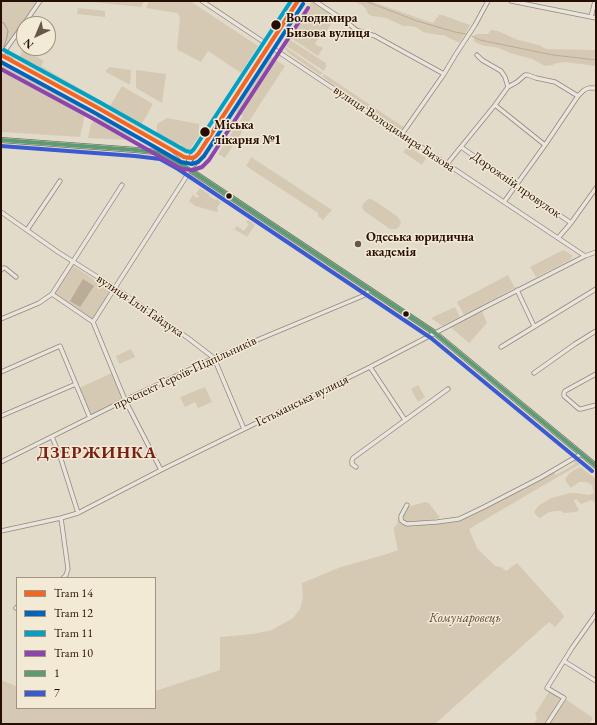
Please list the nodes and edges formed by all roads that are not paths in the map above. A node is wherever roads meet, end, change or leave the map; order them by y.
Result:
1 (40, 1) edge
2 (202, 1) edge
3 (293, 1) edge
4 (301, 1) edge
5 (315, 1) edge
6 (488, 1) edge
7 (511, 1) edge
8 (595, 1) edge
9 (533, 3) edge
10 (30, 16) edge
11 (591, 17) junction
12 (596, 18) edge
13 (16, 35) edge
14 (266, 43) junction
15 (271, 47) junction
16 (477, 55) dead end
17 (1, 57) edge
18 (444, 74) junction
19 (508, 87) junction
20 (596, 88) edge
21 (578, 96) junction
22 (495, 105) junction
23 (402, 134) junction
24 (1, 140) edge
25 (545, 145) junction
26 (460, 147) junction
27 (181, 164) junction
28 (447, 164) junction
29 (188, 168) junction
30 (60, 182) dead end
31 (122, 185) dead end
32 (516, 186) junction
33 (596, 188) edge
34 (504, 202) junction
35 (1, 212) edge
36 (571, 223) junction
37 (27, 230) junction
38 (558, 238) junction
39 (596, 252) edge
40 (585, 256) junction
41 (73, 261) junction
42 (1, 270) edge
43 (16, 277) dead end
44 (115, 288) junction
45 (370, 289) junction
46 (596, 289) edge
47 (517, 290) junction
48 (52, 294) junction
49 (1, 319) edge
50 (93, 322) junction
51 (534, 326) junction
52 (596, 331) edge
53 (435, 333) junction
54 (501, 347) dead end
55 (214, 358) junction
56 (370, 367) junction
57 (1, 372) edge
58 (534, 373) dead end
59 (596, 374) edge
60 (76, 384) junction
61 (448, 389) dead end
62 (125, 400) junction
63 (596, 405) edge
64 (1, 416) edge
65 (90, 418) junction
66 (405, 420) junction
67 (244, 429) junction
68 (52, 437) junction
69 (581, 454) junction
70 (1, 462) edge
71 (596, 466) edge
72 (356, 467) dead end
73 (161, 470) junction
74 (407, 505) dead end
75 (78, 513) junction
76 (61, 518) junction
77 (1, 531) edge
78 (64, 577) edge
79 (596, 614) edge
80 (564, 661) junction
81 (596, 682) edge
82 (547, 724) edge

1 - 10 street
2 - 14 street, вулиця Володимира Бизова
3 - 14 main road
4 - 15 main road
5 - 18 street
6 - 18 street
7 - 9 street
8 - 11 street
9 - 11 street
11 - 12 street
13 - 17 street
14 - 15 street, вулиця Володимира Бизова
14 - 29 main road
15 - 23 street, вулиця Володимира Бизова
15 - 29 main road
16 - 19 street
17 - 27 street
18 - 23 street
19 - 21 street
19 - 22 street
20 - 21 street
21 - 25 street
22 - 25 street
22 - 26 street
23 - 28 street, вулиця Володимира Бизова
24 - 27 main road
25 - 32 street
26 - 28 street
26 - 32 street, Дорожній провулок
27 - 29 main road
28 - 34 street, вулиця Володимира Бизова
29 - 44 street
29 - 45 main road
30 - 37 street
31 - 41 street
32 - 34 street
32 - 36 street, Дорожній провулок
33 - 36 street
34 - 38 street, вулиця Володимира Бизова
35 - 37 street, вулиця Іллі Гайдука
36 - 38 street
37 - 41 street, вулиця Іллі Гайдука
38 - 40 street, вулиця Володимира Бизова
39 - 40 street, Гетьманська вулиця
40 - 47 street, Гетьманська вулиця
41 - 44 street, вулиця Іллі Гайдука
41 - 48 street
42 - 43 street
44 - 50 street
44 - 55 street, вулиця Іллі Гайдука
45 - 53 main road
45 - 55 street, проспект Героїв-Підпільників
46 - 51 street
47 - 51 street
47 - 53 street, Гетьманська вулиця
48 - 49 street
48 - 50 street
50 - 62 street
51 - 54 street
52 - 58 street
53 - 56 street, Гетьманська вулиця
53 - 69 main road
55 - 62 street, проспект Героїв-Підпільників
55 - 67 street, вулиця Іллі Гайдука
56 - 66 street
56 - 67 street, Гетьманська вулиця
57 - 60 street
59 - 63 street
60 - 64 street
60 - 65 street
61 - 66 street
62 - 65 street, проспект Героїв-Підпільників
62 - 73 street
65 - 68 street, проспект Героїв-Підпільників
66 - 72 street
67 - 73 street, Гетьманська вулиця
68 - 70 street, проспект Героїв-Підпільників
68 - 75 street
69 - 71 main road
69 - 74 street
73 - 75 street, Гетьманська вулиця
75 - 76 street, Гетьманська вулиця
76 - 77 street, Гетьманська вулиця
76 - 78 street
79 - 80 street
80 - 81 street
80 - 82 street

